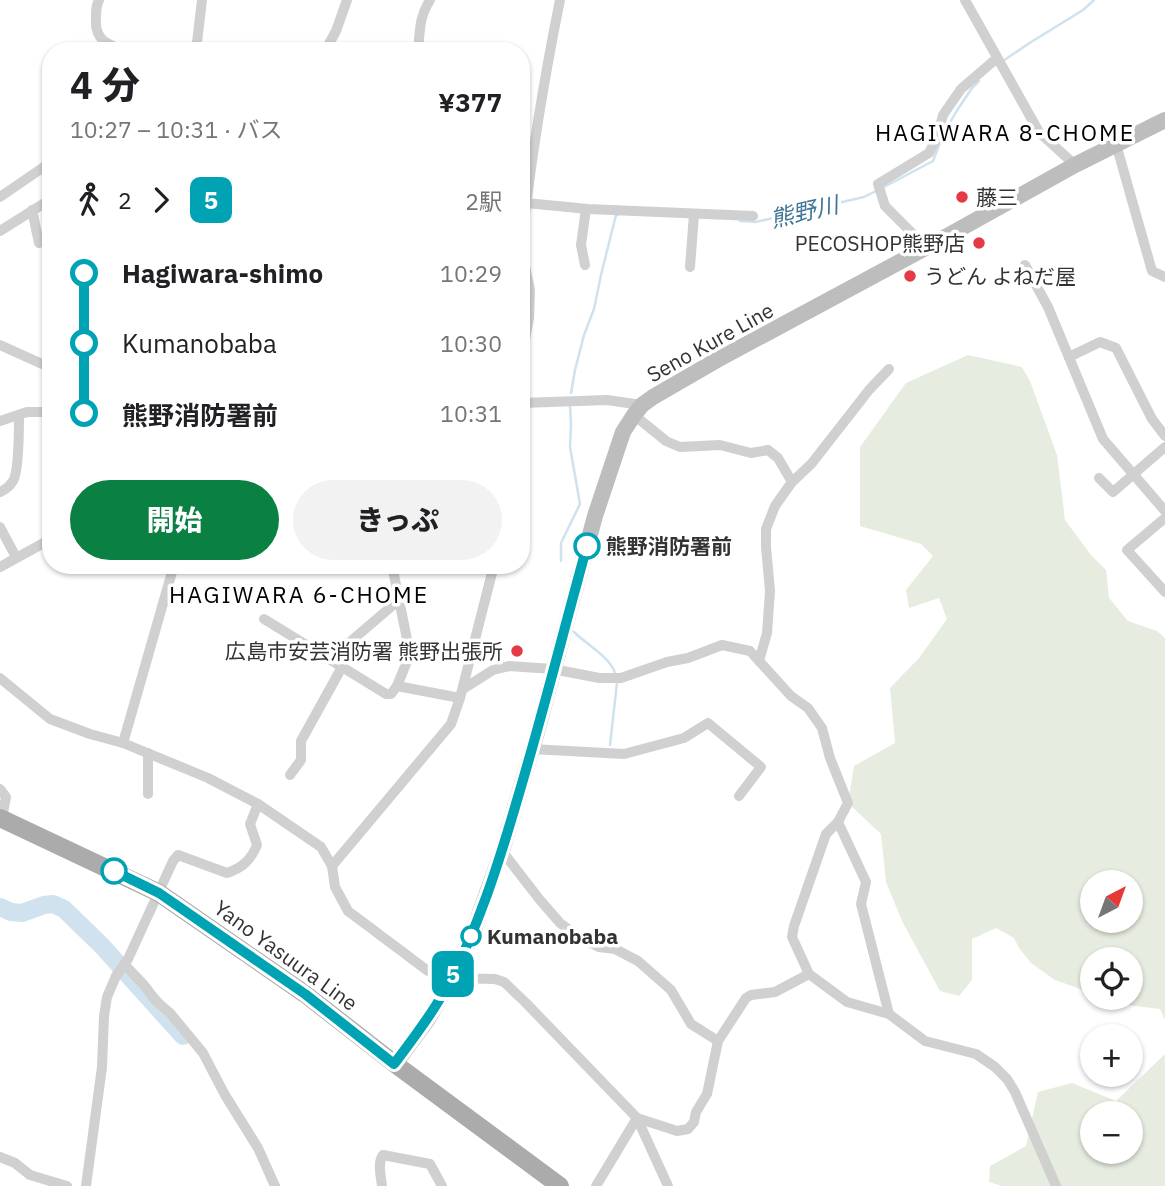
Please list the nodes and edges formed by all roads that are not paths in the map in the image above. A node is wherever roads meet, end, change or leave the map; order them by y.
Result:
1 (99, 0) edge
2 (202, 0) edge
3 (347, 0) edge
4 (430, 0) edge
5 (560, 0) edge
6 (965, 0) edge
7 (104, 42) edge
8 (197, 42) edge
9 (330, 42) edge
10 (419, 42) edge
11 (997, 58) junction
12 (1165, 120) edge
13 (530, 144) edge
14 (1115, 144) junction
15 (1074, 166) junction
16 (42, 168) edge
17 (0, 197) edge
18 (530, 203) edge
19 (42, 204) edge
20 (586, 209) junction
21 (32, 210) junction
22 (694, 215) junction
23 (753, 216) dead end
24 (0, 231) edge
25 (42, 242) edge
26 (927, 248) junction
27 (585, 265) dead end
28 (1025, 265) dead end
29 (690, 267) dead end
30 (1165, 277) edge
31 (0, 345) edge
32 (1069, 357) junction
33 (42, 364) edge
34 (890, 369) dead end
35 (530, 403) edge
36 (638, 410) junction
37 (42, 412) edge
38 (19, 415) junction
39 (0, 421) edge
40 (1165, 436) edge
41 (1165, 447) edge
42 (1133, 474) junction
43 (1100, 478) dead end
44 (792, 482) junction
45 (0, 492) edge
46 (1165, 511) edge
47 (1165, 518) edge
48 (0, 527) edge
49 (42, 544) edge
50 (16, 557) junction
51 (0, 567) edge
52 (171, 574) edge
53 (394, 574) edge
54 (492, 574) edge
55 (1165, 592) edge
56 (399, 600) junction
57 (264, 619) dead end
58 (331, 659) junction
59 (759, 661) junction
60 (342, 667) junction
61 (553, 669) junction
62 (0, 678) edge
63 (397, 685) junction
64 (462, 693) junction
65 (123, 743) junction
66 (532, 749) junction
67 (148, 753) junction
68 (290, 775) dead end
69 (0, 789) edge
70 (148, 794) dead end
71 (739, 796) dead end
72 (258, 804) junction
73 (1, 821) edge
74 (838, 822) junction
75 (502, 851) junction
76 (332, 866) junction
77 (159, 893) junction
78 (124, 964) junction
79 (809, 974) junction
80 (452, 978) junction
81 (889, 1014) junction
82 (718, 1041) junction
83 (394, 1064) junction
84 (637, 1118) junction
85 (0, 1157) edge
86 (67, 1186) edge
87 (86, 1186) edge
88 (275, 1186) edge
89 (382, 1186) edge
90 (442, 1186) edge
91 (560, 1186) edge
92 (596, 1186) edge
93 (668, 1186) edge
94 (1056, 1186) edge

1 - 7 street
2 - 8 street
3 - 9 street
4 - 10 street
5 - 13 street
6 - 11 street
11 - 15 street
11 - 26 street
12 - 14 main road, Seno Kure Line
14 - 15 main road, Seno Kure Line
14 - 30 street
15 - 26 main road, Seno Kure Line
16 - 17 street
18 - 20 street
19 - 21 street
20 - 22 street
20 - 27 street
21 - 24 street
21 - 25 street
22 - 23 street
22 - 29 street
26 - 36 main road, Seno Kure Line
28 - 32 street
31 - 33 street
32 - 40 street
32 - 42 street
34 - 44 street
35 - 36 street
36 - 44 street
36 - 61 main road
37 - 38 street
38 - 39 street
38 - 45 street
41 - 42 street
42 - 43 street
42 - 46 street
44 - 59 street
47 - 55 street
48 - 50 street
49 - 50 street
50 - 51 street
52 - 65 street
53 - 56 street
54 - 64 street
56 - 58 street
56 - 63 street
57 - 58 street
58 - 60 street
59 - 61 street
59 - 74 street
60 - 63 street
60 - 68 street
61 - 64 street
61 - 66 main road
62 - 65 street
63 - 64 street
64 - 76 street
65 - 67 street
66 - 71 street
66 - 75 main road
67 - 70 street
67 - 72 street
69 - 73 street
72 - 76 street
72 - 77 street
73 - 77 main road, Yano Yasuura Line
74 - 79 street
74 - 81 street
75 - 80 main road
75 - 82 street
76 - 80 street
77 - 78 street
77 - 83 main road, Yano Yasuura Line
78 - 87 street
78 - 88 street
79 - 81 street
79 - 82 street
80 - 83 main road
80 - 84 street
81 - 94 street
82 - 84 street
83 - 91 main road, Yano Yasuura Line
84 - 92 street
84 - 93 street
85 - 86 street
89 - 90 street

